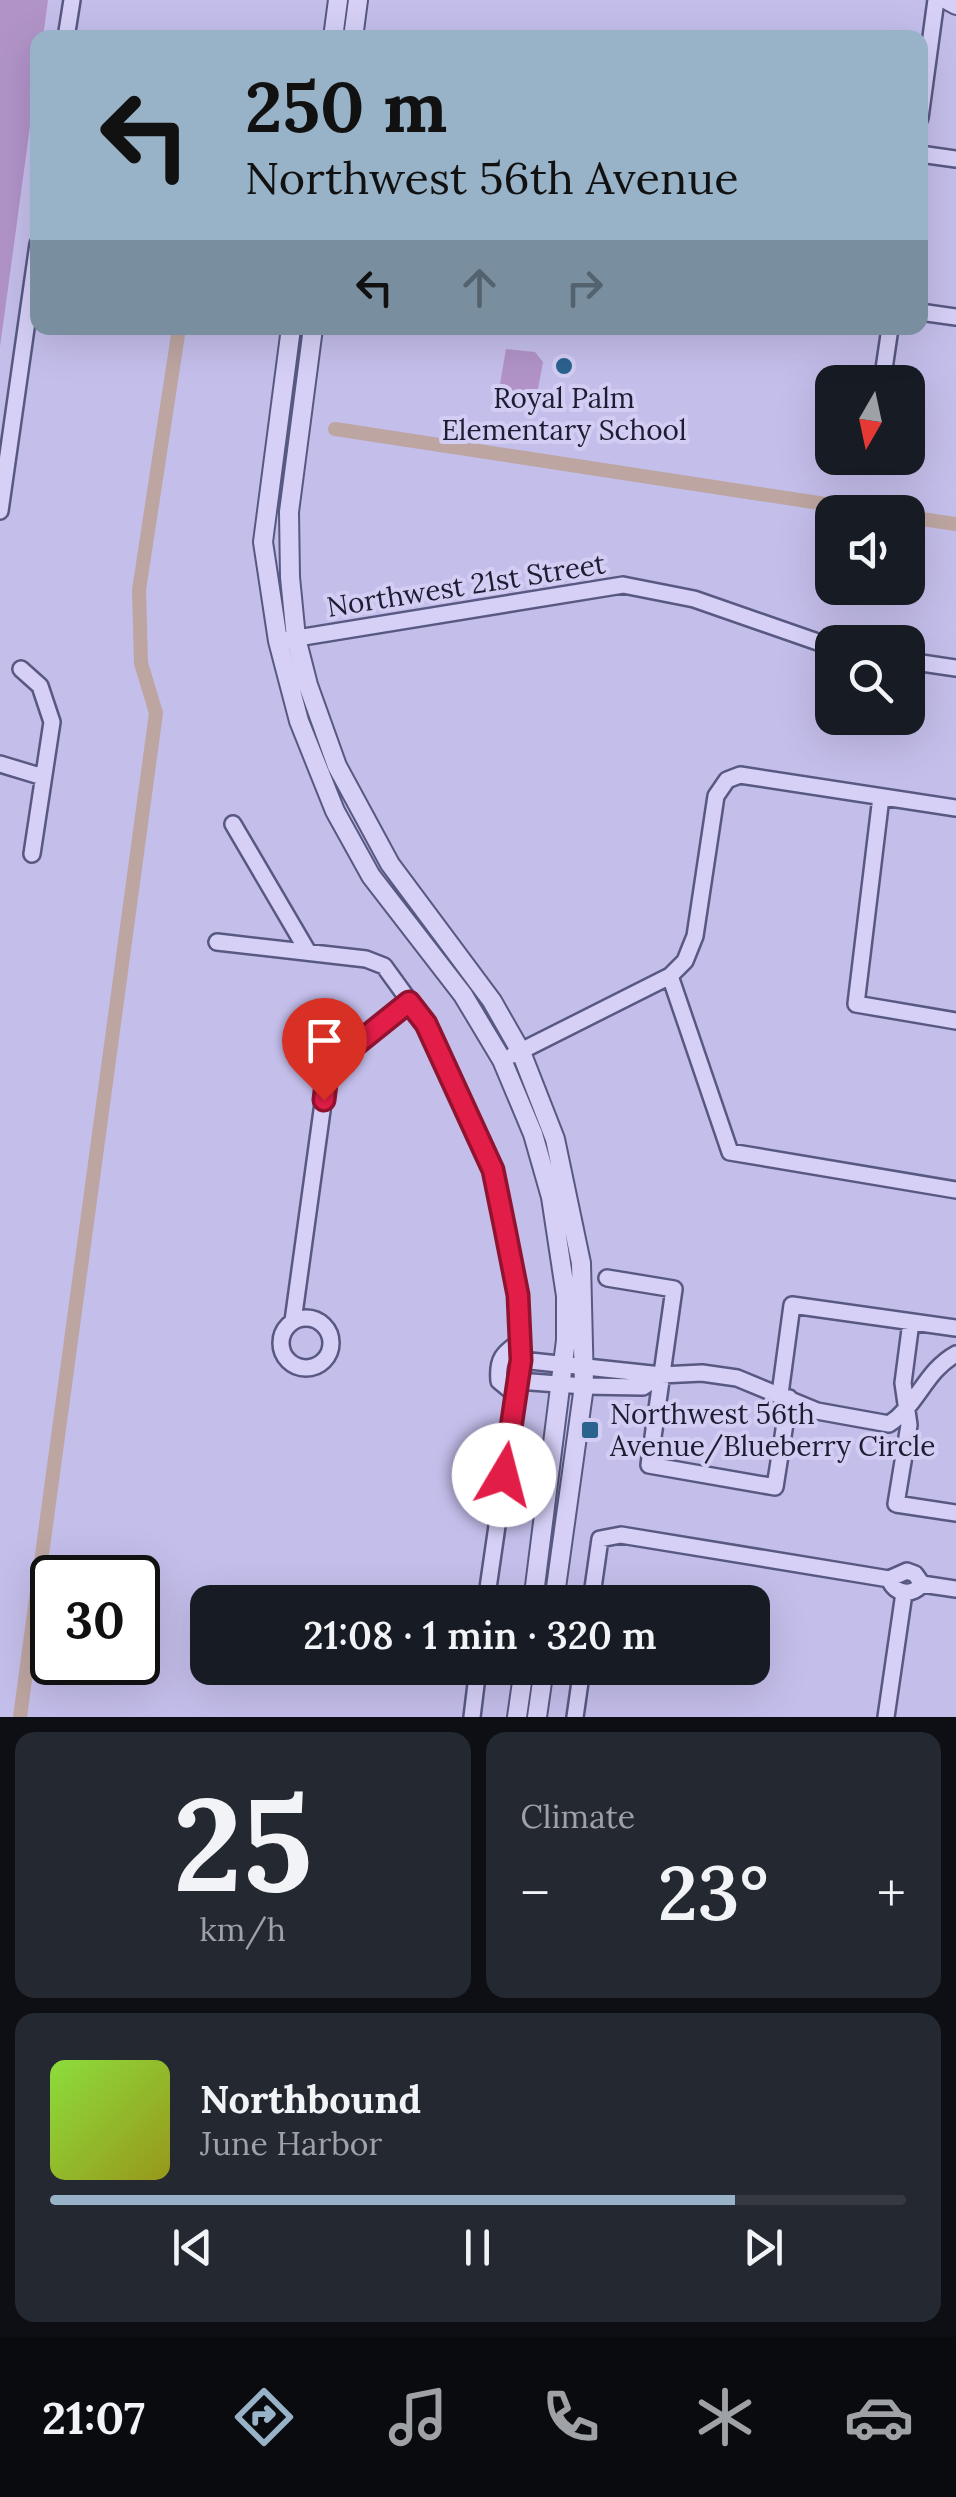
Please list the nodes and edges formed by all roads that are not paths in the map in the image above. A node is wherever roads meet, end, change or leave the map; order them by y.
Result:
1 (72, 0) edge
2 (338, 0) edge
3 (358, 0) edge
4 (936, 0) edge
5 (947, 0) edge
6 (956, 5) edge
7 (67, 30) edge
8 (334, 30) edge
9 (353, 30) edge
10 (928, 59) edge
11 (928, 155) edge
12 (956, 159) edge
13 (30, 300) edge
14 (928, 313) edge
15 (956, 317) edge
16 (290, 335) edge
17 (312, 335) edge
18 (889, 335) edge
19 (885, 365) edge
20 (0, 511) edge
21 (287, 639) junction
22 (815, 641) edge
23 (925, 663) edge
24 (21, 668) dead end
25 (956, 668) edge
26 (0, 764) edge
27 (43, 778) junction
28 (882, 797) junction
29 (956, 808) edge
30 (234, 824) dead end
31 (32, 854) dead end
32 (217, 942) dead end
33 (308, 952) junction
34 (670, 976) junction
35 (409, 1002) junction
36 (956, 1021) edge
37 (521, 1052) junction
38 (502, 1060) junction
39 (956, 1190) edge
40 (607, 1278) dead end
41 (910, 1322) junction
42 (290, 1324) dead end
43 (956, 1328) edge
44 (521, 1341) junction
45 (956, 1354) edge
46 (521, 1360) junction
47 (564, 1365) junction
48 (661, 1375) junction
49 (585, 1377) junction
50 (562, 1385) junction
51 (517, 1388) junction
52 (784, 1396) junction
53 (906, 1412) junction
54 (956, 1514) edge
55 (888, 1579) junction
56 (922, 1584) junction
57 (488, 1585) edge
58 (535, 1585) edge
59 (556, 1585) edge
60 (593, 1585) edge
61 (956, 1589) edge
62 (904, 1593) junction
63 (476, 1685) edge
64 (522, 1685) edge
65 (542, 1685) edge
66 (579, 1685) edge
67 (472, 1717) edge
68 (517, 1717) edge
69 (538, 1717) edge
70 (574, 1717) edge
71 (886, 1717) edge

1 - 7 street
2 - 8 street
3 - 9 street
4 - 10 street
5 - 6 street
11 - 12 street
13 - 20 street
14 - 15 street
16 - 21 street
17 - 21 street
18 - 19 street
21 - 22 street, Northwest 21st Street
21 - 37 street
21 - 38 street
23 - 25 street
24 - 27 street
26 - 27 street
27 - 31 street
28 - 29 street
28 - 34 street
28 - 36 street
30 - 33 street
32 - 33 street
33 - 35 street
34 - 37 street
34 - 39 street
35 - 42 street
35 - 44 street
37 - 38 street
37 - 49 street
38 - 47 street
40 - 48 street
41 - 43 street
41 - 52 street
41 - 53 street
44 - 46 street
44 - 51 street
45 - 53 street
46 - 47 street
46 - 51 street
47 - 49 street
47 - 50 street
48 - 49 street
48 - 52 street
48 - 52 street
49 - 50 street
49 - 59 street
50 - 51 street
50 - 58 street
51 - 57 street
52 - 53 street
53 - 54 street
55 - 56 street
55 - 60 street
55 - 62 street
56 - 61 street
56 - 62 street
62 - 71 street
63 - 67 street
64 - 68 street
65 - 69 street
66 - 70 street

